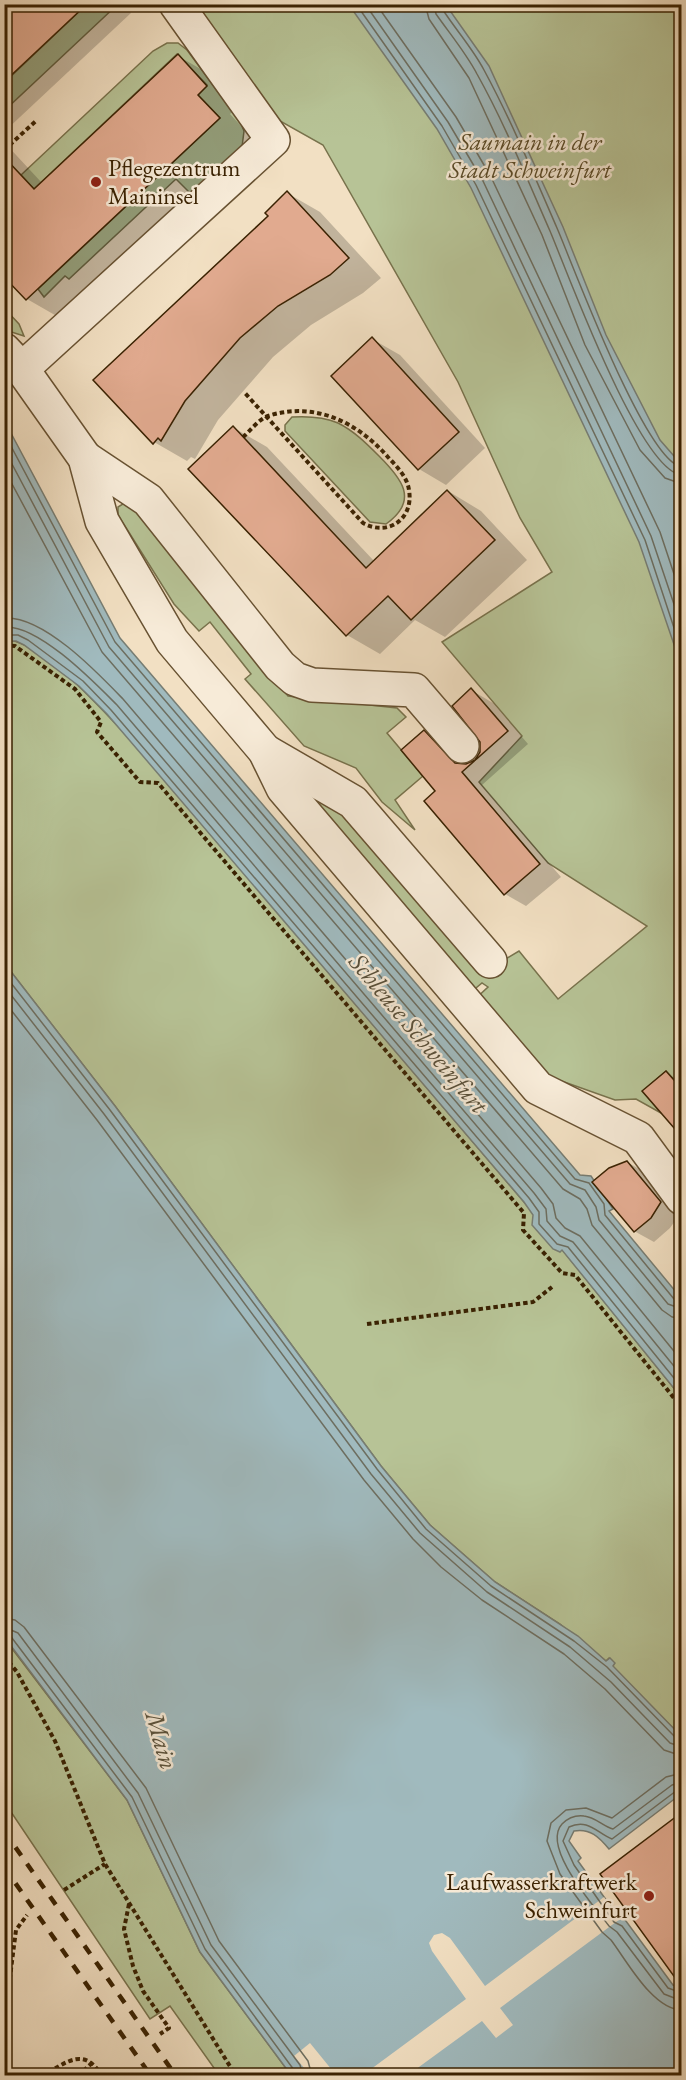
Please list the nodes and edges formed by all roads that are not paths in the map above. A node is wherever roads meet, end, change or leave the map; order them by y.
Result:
1 (176, 4) edge
2 (13, 360) edge
3 (85, 458) junction
4 (462, 746) dead end
5 (265, 751) junction
6 (490, 961) dead end
7 (681, 1198) edge

1 - 2 street
2 - 3 street
3 - 4 street
3 - 5 street
5 - 6 street
5 - 7 street

